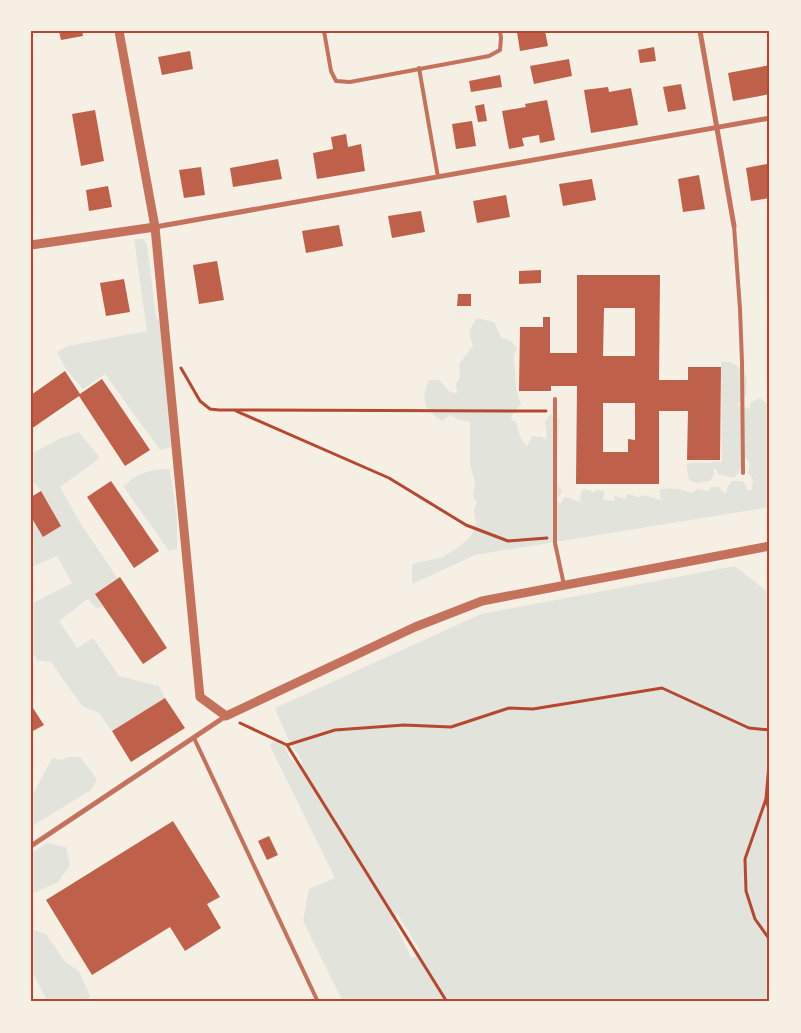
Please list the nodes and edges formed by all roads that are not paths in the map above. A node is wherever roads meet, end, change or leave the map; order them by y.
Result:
1 (119, 31) edge
2 (324, 31) edge
3 (500, 31) edge
4 (700, 31) edge
5 (419, 68) junction
6 (770, 118) edge
7 (716, 127) junction
8 (438, 177) junction
9 (734, 226) joint
10 (155, 227) junction
11 (31, 245) edge
12 (555, 399) dead end
13 (743, 473) dead end
14 (770, 546) edge
15 (564, 585) junction
16 (226, 716) junction
17 (194, 738) junction
18 (31, 846) edge
19 (318, 1002) edge

1 - 10 street
2 - 5 lane
3 - 5 lane
4 - 7 street
5 - 8 lane
6 - 7 street
7 - 8 street
7 - 9 street
8 - 10 street
9 - 13 lane
10 - 11 street
10 - 16 street
12 - 15 lane
14 - 15 street
15 - 16 street
16 - 17 street
17 - 18 street
17 - 19 lane

